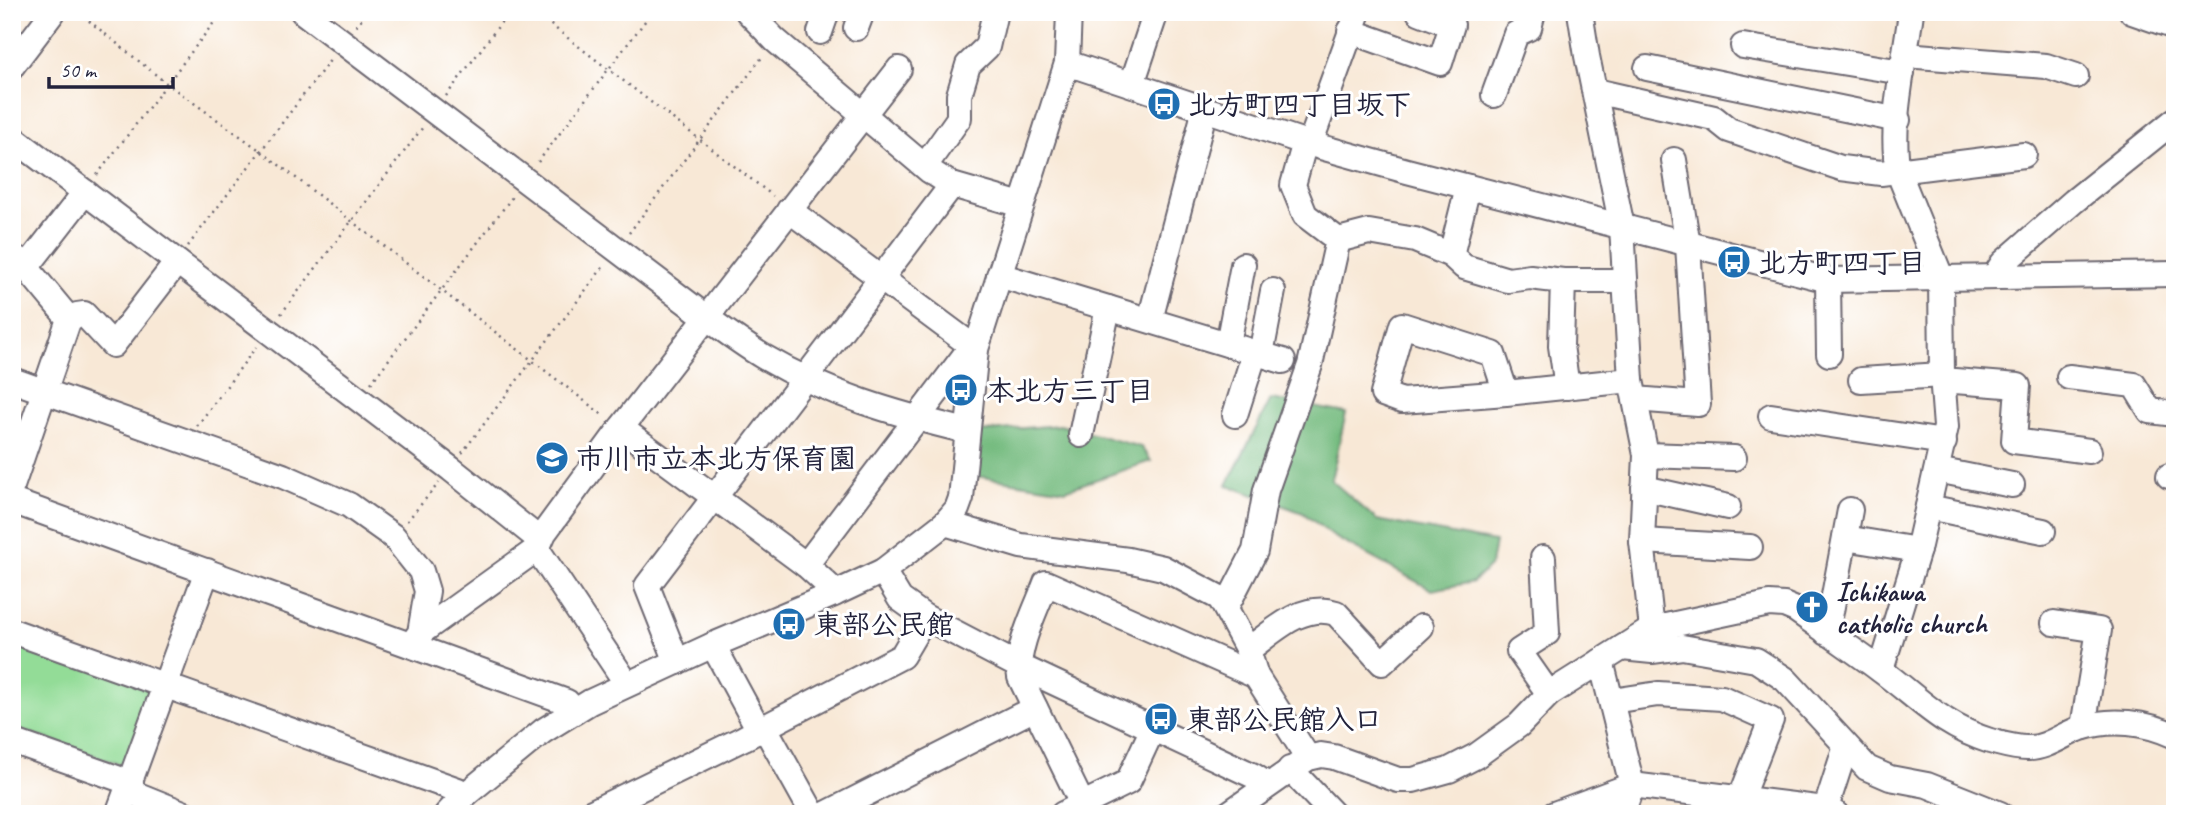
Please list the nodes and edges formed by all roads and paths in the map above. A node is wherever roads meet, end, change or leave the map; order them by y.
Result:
1 (53, 12) edge
2 (78, 12) edge
3 (222, 12) edge
4 (303, 12) edge
5 (367, 12) edge
6 (509, 12) edge
7 (534, 12) edge
8 (652, 12) edge
9 (748, 12) edge
10 (995, 12) edge
11 (1069, 12) edge
12 (1419, 12) edge
13 (1533, 12) edge
14 (1580, 12) edge
15 (1911, 12) edge
16 (2132, 12) edge
17 (1154, 15) dead end
18 (1354, 22) edge
19 (2175, 27) edge
20 (344, 43) junction
21 (1743, 46) dead end
22 (1067, 63) junction
23 (1904, 64) junction
24 (12, 66) edge
25 (1647, 68) dead end
26 (609, 69) junction
27 (899, 69) dead end
28 (2076, 76) dead end
29 (166, 83) junction
30 (1132, 84) junction
31 (1595, 91) junction
32 (1494, 95) dead end
33 (1205, 108) junction
34 (434, 111) junction
35 (863, 115) junction
36 (1898, 120) junction
37 (2174, 123) edge
38 (12, 137) edge
39 (1307, 143) junction
40 (261, 151) junction
41 (2024, 155) dead end
42 (1674, 160) dead end
43 (925, 166) junction
44 (1898, 171) junction
45 (525, 180) junction
46 (952, 185) junction
47 (1468, 187) junction
48 (85, 192) junction
49 (1021, 205) junction
50 (789, 210) junction
51 (352, 220) junction
52 (1622, 227) junction
53 (1338, 240) junction
54 (1688, 244) junction
55 (1451, 255) junction
56 (177, 262) junction
57 (19, 263) edge
58 (1243, 265) dead end
59 (2175, 274) edge
60 (999, 275) junction
61 (882, 277) junction
62 (1941, 278) junction
63 (1994, 278) junction
64 (1828, 280) junction
65 (1563, 281) junction
66 (1625, 281) junction
67 (443, 289) junction
68 (1273, 292) dead end
69 (1108, 308) junction
70 (706, 317) junction
71 (69, 319) junction
72 (1150, 320) junction
73 (268, 331) junction
74 (1228, 344) junction
75 (974, 347) junction
76 (1829, 354) dead end
77 (1266, 356) junction
78 (2069, 377) dead end
79 (804, 378) junction
80 (1942, 378) junction
81 (12, 380) edge
82 (1861, 380) dead end
83 (1567, 387) junction
84 (1633, 390) junction
85 (45, 393) junction
86 (1506, 393) junction
87 (359, 400) junction
88 (2175, 414) edge
89 (1235, 415) dead end
90 (1771, 416) dead end
91 (916, 419) junction
92 (621, 428) junction
93 (967, 431) junction
94 (1081, 435) dead end
95 (186, 440) junction
96 (1944, 442) junction
97 (2089, 451) dead end
98 (1646, 455) junction
99 (1734, 458) dead end
100 (451, 469) junction
101 (1937, 470) junction
102 (2012, 485) dead end
103 (12, 486) edge
104 (1644, 488) junction
105 (715, 496) junction
106 (12, 501) edge
107 (1728, 507) dead end
108 (1928, 507) junction
109 (1850, 510) dead end
110 (945, 523) junction
111 (2043, 531) dead end
112 (394, 537) junction
113 (1845, 538) junction
114 (1642, 541) junction
115 (538, 544) junction
116 (1750, 547) dead end
117 (1918, 550) junction
118 (1543, 558) dead end
119 (806, 565) junction
120 (207, 571) junction
121 (883, 571) junction
122 (834, 594) junction
123 (1226, 607) junction
124 (925, 617) junction
125 (2054, 623) dead end
126 (1653, 629) junction
127 (12, 631) edge
128 (1827, 633) junction
129 (1416, 638) dead end
130 (416, 639) junction
131 (713, 645) junction
132 (1622, 648) junction
133 (1248, 650) junction
134 (1601, 661) junction
135 (677, 662) junction
136 (1017, 664) junction
137 (1881, 670) junction
138 (1256, 676) junction
139 (628, 684) junction
140 (166, 685) junction
141 (1549, 694) junction
142 (1612, 701) junction
143 (1035, 709) junction
144 (574, 712) junction
145 (2083, 727) junction
146 (1153, 728) junction
147 (758, 730) junction
148 (2175, 736) edge
149 (12, 741) edge
150 (1846, 746) junction
151 (1299, 764) junction
152 (1268, 785) junction
153 (1632, 785) junction
154 (130, 787) junction
155 (465, 795) junction
156 (1741, 797) junction
157 (1077, 811) edge
158 (1829, 812) edge
159 (118, 814) edge
160 (185, 814) edge
161 (447, 814) edge
162 (588, 814) edge
163 (797, 814) edge
164 (813, 814) edge
165 (826, 814) edge
166 (1228, 814) edge
167 (1333, 814) edge
168 (1554, 814) edge
169 (1622, 814) edge
170 (2000, 814) edge

1 - 24 street
2 - 29 path
3 - 29 path
4 - 20 street
5 - 20 path
6 - 34 path
7 - 26 path
8 - 26 path
9 - 35 street
10 - 43 street
11 - 22 street
12 - 18 street
13 - 32 street
14 - 31 street
15 - 23 street
16 - 19 street
17 - 30 street
18 - 39 street
20 - 34 street
20 - 40 path
21 - 23 street
22 - 30 street
22 - 49 street
23 - 28 street
23 - 36 street
25 - 36 street
26 - 45 path
26 - 50 path
27 - 35 street
29 - 40 path
29 - 48 path
30 - 33 street
31 - 44 street
31 - 52 street
33 - 39 street
33 - 72 street
34 - 45 street
34 - 51 path
35 - 43 street
35 - 50 street
36 - 44 street
37 - 63 street
38 - 48 street
39 - 47 street
39 - 53 street
40 - 51 path
40 - 56 path
41 - 44 street
42 - 54 street
43 - 46 street
44 - 62 street
45 - 67 path
45 - 70 street
46 - 49 street
46 - 61 street
47 - 52 street
47 - 55 street
48 - 56 street
48 - 57 street
49 - 60 street
50 - 61 street
50 - 70 street
51 - 67 path
51 - 73 path
52 - 54 street
52 - 66 street
53 - 55 street
53 - 123 street
54 - 64 street
54 - 84 street
55 - 65 street
56 - 71 street
56 - 73 street
57 - 71 street
58 - 74 street
59 - 63 street
60 - 69 street
60 - 75 street
61 - 75 street
61 - 79 street
62 - 63 street
62 - 64 street
62 - 80 street
64 - 76 street
65 - 66 street
65 - 83 street
66 - 84 street
67 - 87 path
67 - 92 path
68 - 77 street
69 - 72 street
69 - 94 street
70 - 79 street
70 - 92 street
71 - 85 street
72 - 74 street
73 - 87 street
73 - 95 path
74 - 77 street
75 - 91 street
75 - 93 street
77 - 89 street
78 - 88 street
79 - 91 street
79 - 105 street
80 - 82 street
80 - 96 street
80 - 97 street
81 - 85 street
83 - 84 street
83 - 86 street
84 - 98 street
85 - 95 street
85 - 103 street
86 - 86 street
87 - 100 street
90 - 96 street
91 - 93 street
91 - 119 street
92 - 105 street
92 - 115 street
93 - 110 street
95 - 112 street
96 - 101 street
98 - 99 street
98 - 104 street
100 - 112 path
100 - 115 street
101 - 102 street
101 - 108 street
104 - 107 street
104 - 114 street
105 - 119 street
105 - 135 street
106 - 120 street
108 - 111 street
108 - 117 street
109 - 113 street
110 - 121 street
110 - 123 street
112 - 130 street
113 - 117 street
113 - 128 street
114 - 116 street
114 - 126 street
115 - 130 street
115 - 139 street
117 - 137 street
118 - 141 street
119 - 122 street
120 - 130 street
120 - 140 street
121 - 122 street
121 - 124 street
122 - 131 street
123 - 133 street
124 - 136 street
124 - 147 street
125 - 145 street
126 - 128 street
126 - 132 street
127 - 140 street
128 - 137 street
129 - 133 street
130 - 144 street
131 - 135 street
131 - 147 street
132 - 134 street
132 - 150 street
133 - 138 street
134 - 141 street
134 - 142 street
135 - 139 street
136 - 138 street
136 - 143 street
136 - 146 street
137 - 145 street
138 - 151 street
139 - 144 street
140 - 154 street
140 - 155 street
141 - 151 street
142 - 153 street
142 - 156 street
143 - 157 street
143 - 165 street
144 - 155 street
145 - 148 street
146 - 152 street
146 - 157 street
147 - 162 street
147 - 163 street
147 - 164 street
149 - 154 street
150 - 158 street
150 - 170 street
151 - 152 street
151 - 167 street
152 - 166 street
153 - 156 street
153 - 168 street
153 - 169 street
154 - 159 street
154 - 160 street
155 - 161 street
156 - 158 street

